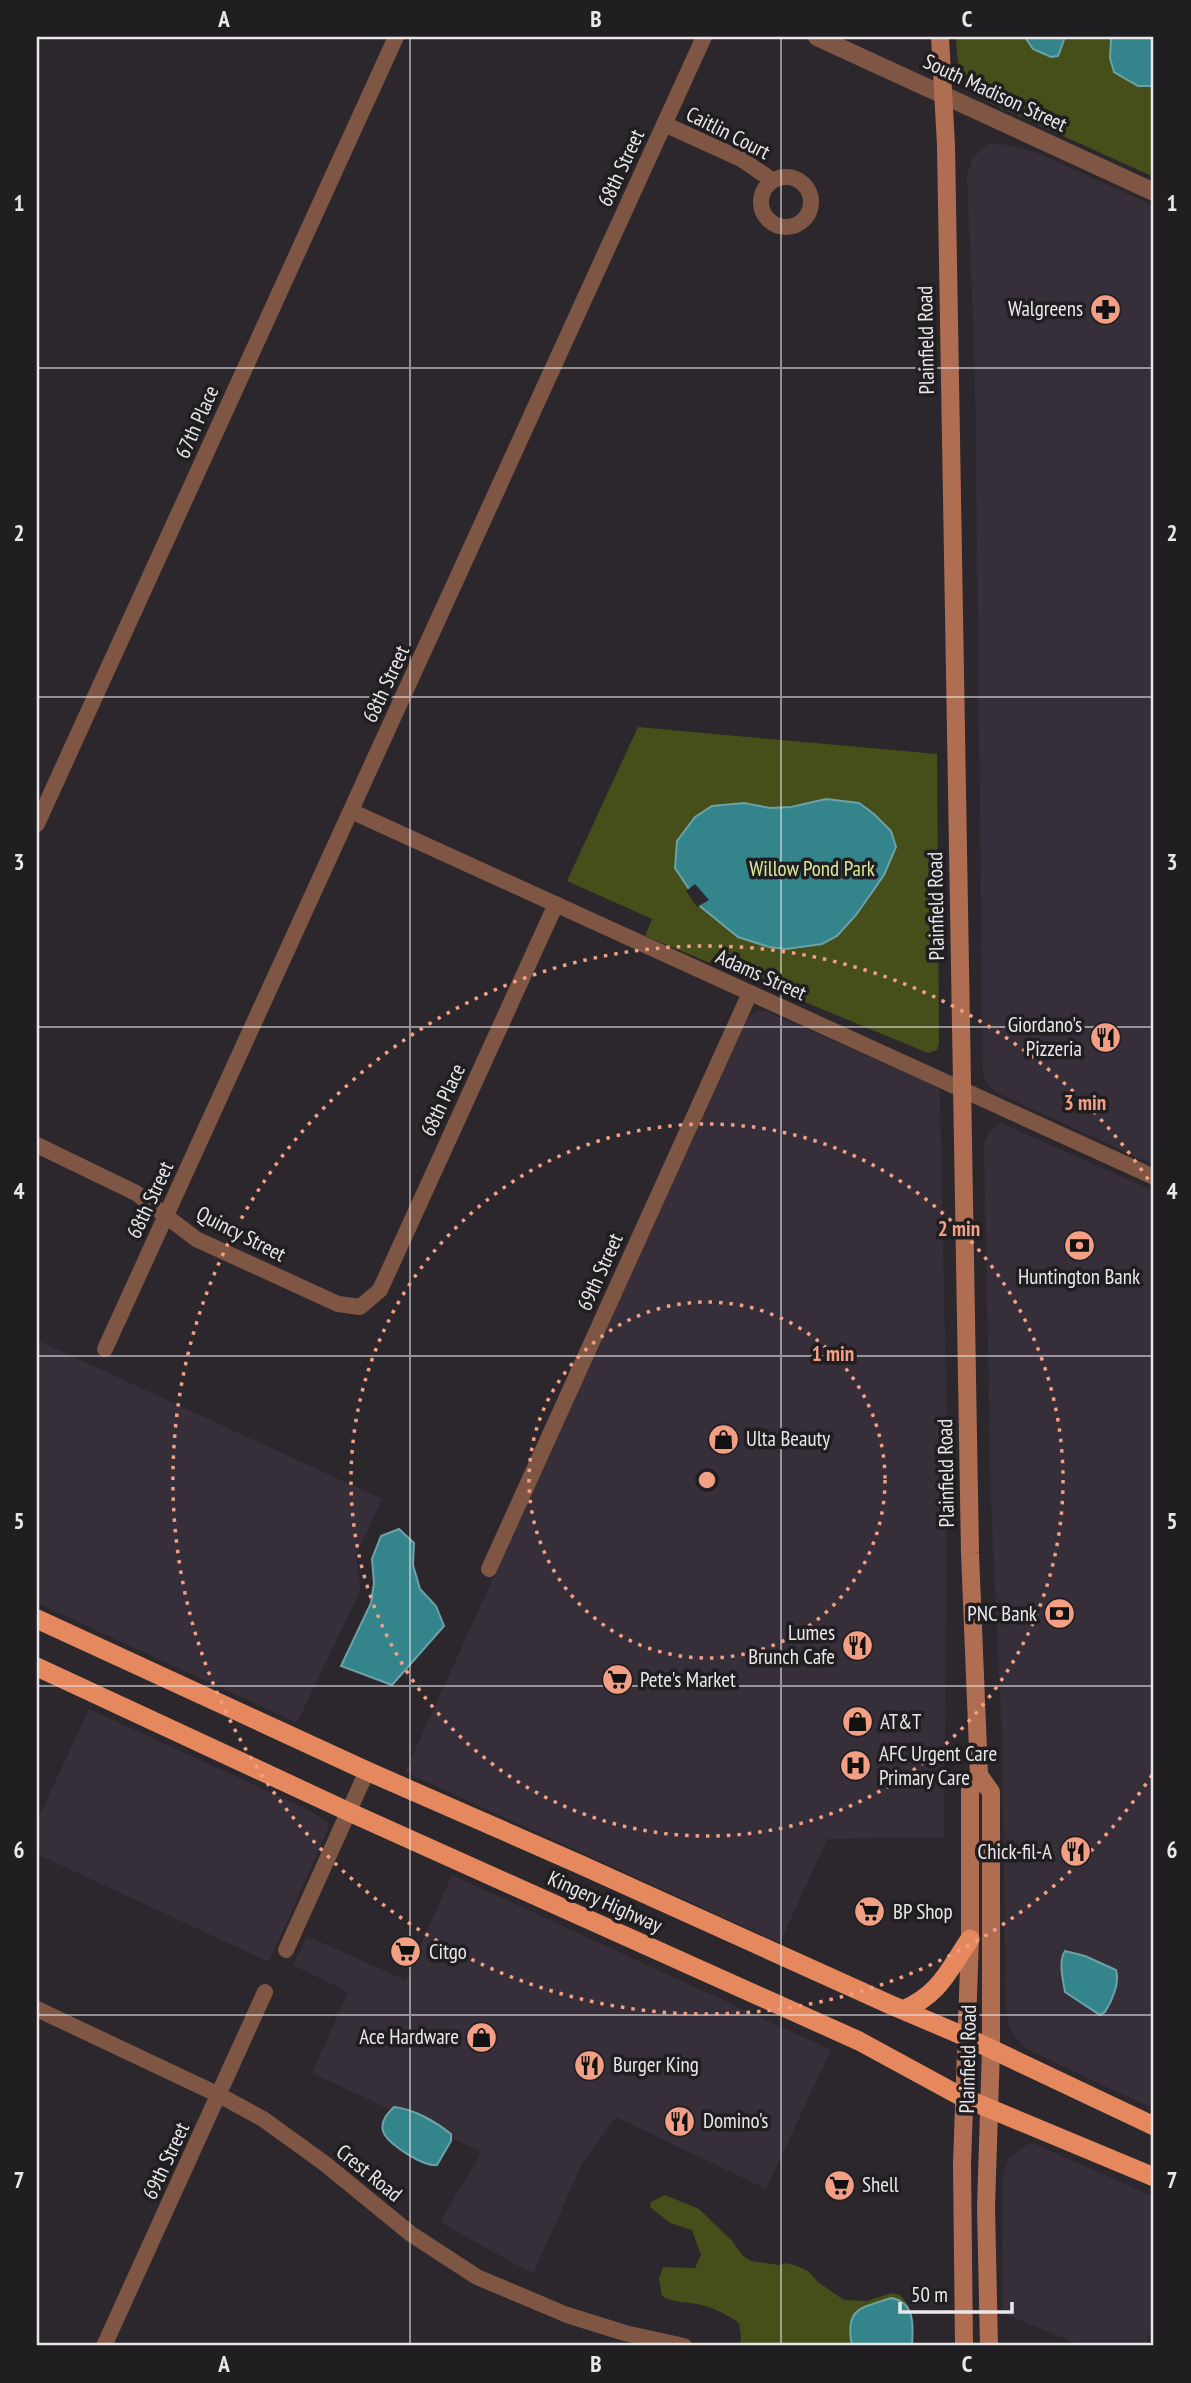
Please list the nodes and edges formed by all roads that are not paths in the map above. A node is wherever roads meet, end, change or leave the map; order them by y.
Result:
1 (396, 37) edge
2 (704, 37) edge
3 (817, 37) edge
4 (940, 37) edge
5 (945, 94) junction
6 (664, 124) junction
7 (772, 180) dead end
8 (1154, 192) edge
9 (351, 811) junction
10 (37, 824) edge
11 (556, 904) junction
12 (750, 993) junction
13 (962, 1091) junction
14 (37, 1145) edge
15 (1154, 1177) edge
16 (166, 1216) junction
17 (360, 1307) joint
18 (105, 1349) dead end
19 (489, 1569) dead end
20 (37, 1619) edge
21 (37, 1667) edge
22 (367, 1771) junction
23 (979, 1775) junction
24 (349, 1812) junction
25 (970, 1939) junction
26 (286, 1950) dead end
27 (265, 1992) dead end
28 (37, 2009) edge
29 (903, 2010) junction
30 (965, 2036) junction
31 (992, 2049) junction
32 (219, 2095) junction
33 (962, 2096) junction
34 (990, 2108) junction
35 (1154, 2126) edge
36 (1154, 2177) edge
37 (104, 2346) edge
38 (684, 2346) edge
39 (964, 2346) edge
40 (989, 2346) edge

1 - 10 street, 67th Place
2 - 6 street, 68th Street
3 - 5 street, South Madison Street
4 - 5 main road, Plainfield Road
5 - 8 street, South Madison Street
5 - 13 main road, Plainfield Road
6 - 7 street, Caitlin Court
6 - 9 street, 68th Street
9 - 11 street, Adams Street
9 - 16 street, 68th Street
11 - 12 street, Adams Street
11 - 17 street, 68th Place
12 - 13 street, Adams Street
12 - 19 street, 69th Street
13 - 15 street, Adams Street
13 - 23 main road, Plainfield Road
14 - 16 street, Quincy Street
16 - 17 street, Quincy Street
16 - 18 street, 68th Street
20 - 22 highway, Kingery Highway
21 - 24 highway, Kingery Highway
22 - 24 street
22 - 29 highway, Kingery Highway
23 - 25 main road, Plainfield Road
23 - 31 main road, Plainfield Road
24 - 26 street
24 - 33 highway, Kingery Highway
25 - 29 highway
25 - 30 main road, Plainfield Road
27 - 32 street, 69th Street
28 - 32 street, Crest Road
29 - 30 highway, Kingery Highway
30 - 31 highway, Kingery Highway
30 - 33 main road, Plainfield Road
31 - 34 main road, Plainfield Road
31 - 35 highway, Kingery Highway
32 - 37 street, 69th Street
32 - 38 street, Crest Road
33 - 34 highway, Kingery Highway
33 - 39 main road, Plainfield Road
34 - 36 highway, Kingery Highway
34 - 40 main road, Plainfield Road

